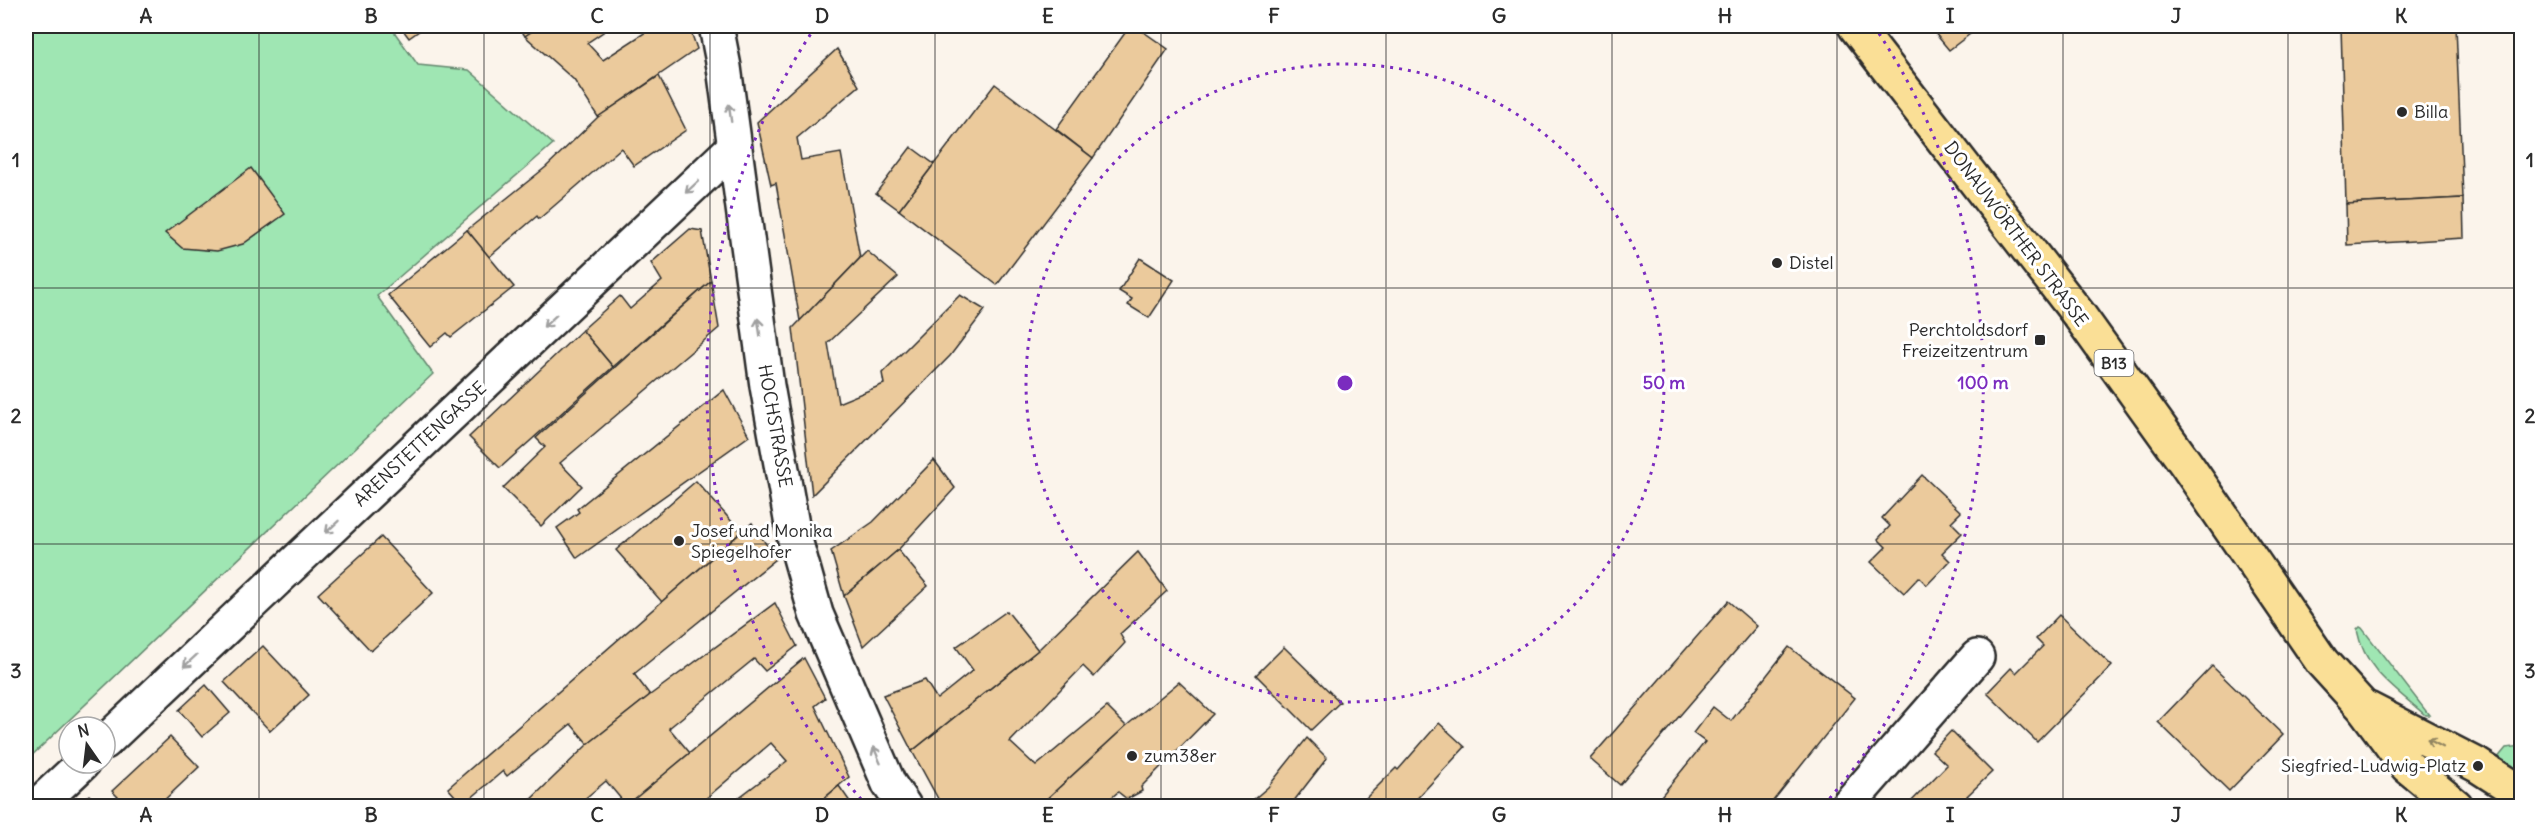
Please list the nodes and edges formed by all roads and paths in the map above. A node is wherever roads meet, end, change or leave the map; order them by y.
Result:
1 (716, 26) edge
2 (1855, 26) edge
3 (734, 147) junction
4 (1977, 657) dead end
5 (2364, 707) junction
6 (117, 731) edge
7 (70, 775) edge
8 (2522, 794) edge
9 (37, 807) edge
10 (904, 807) edge
11 (1847, 807) edge
12 (2456, 807) edge

3 -> 1 street, HOCHSTRASSE
2 - 5 main road, DONAUWÖRTHER STRASSE / B13
3 -> 6 street, ARENSTETTENGASSE
10 -> 3 street, HOCHSTRASSE
4 - 11 street
8 -> 5 main road, DONAUWÖRTHER STRASSE / B13
5 - 12 main road, DONAUWÖRTHER STRASSE / B13
7 - 9 street

